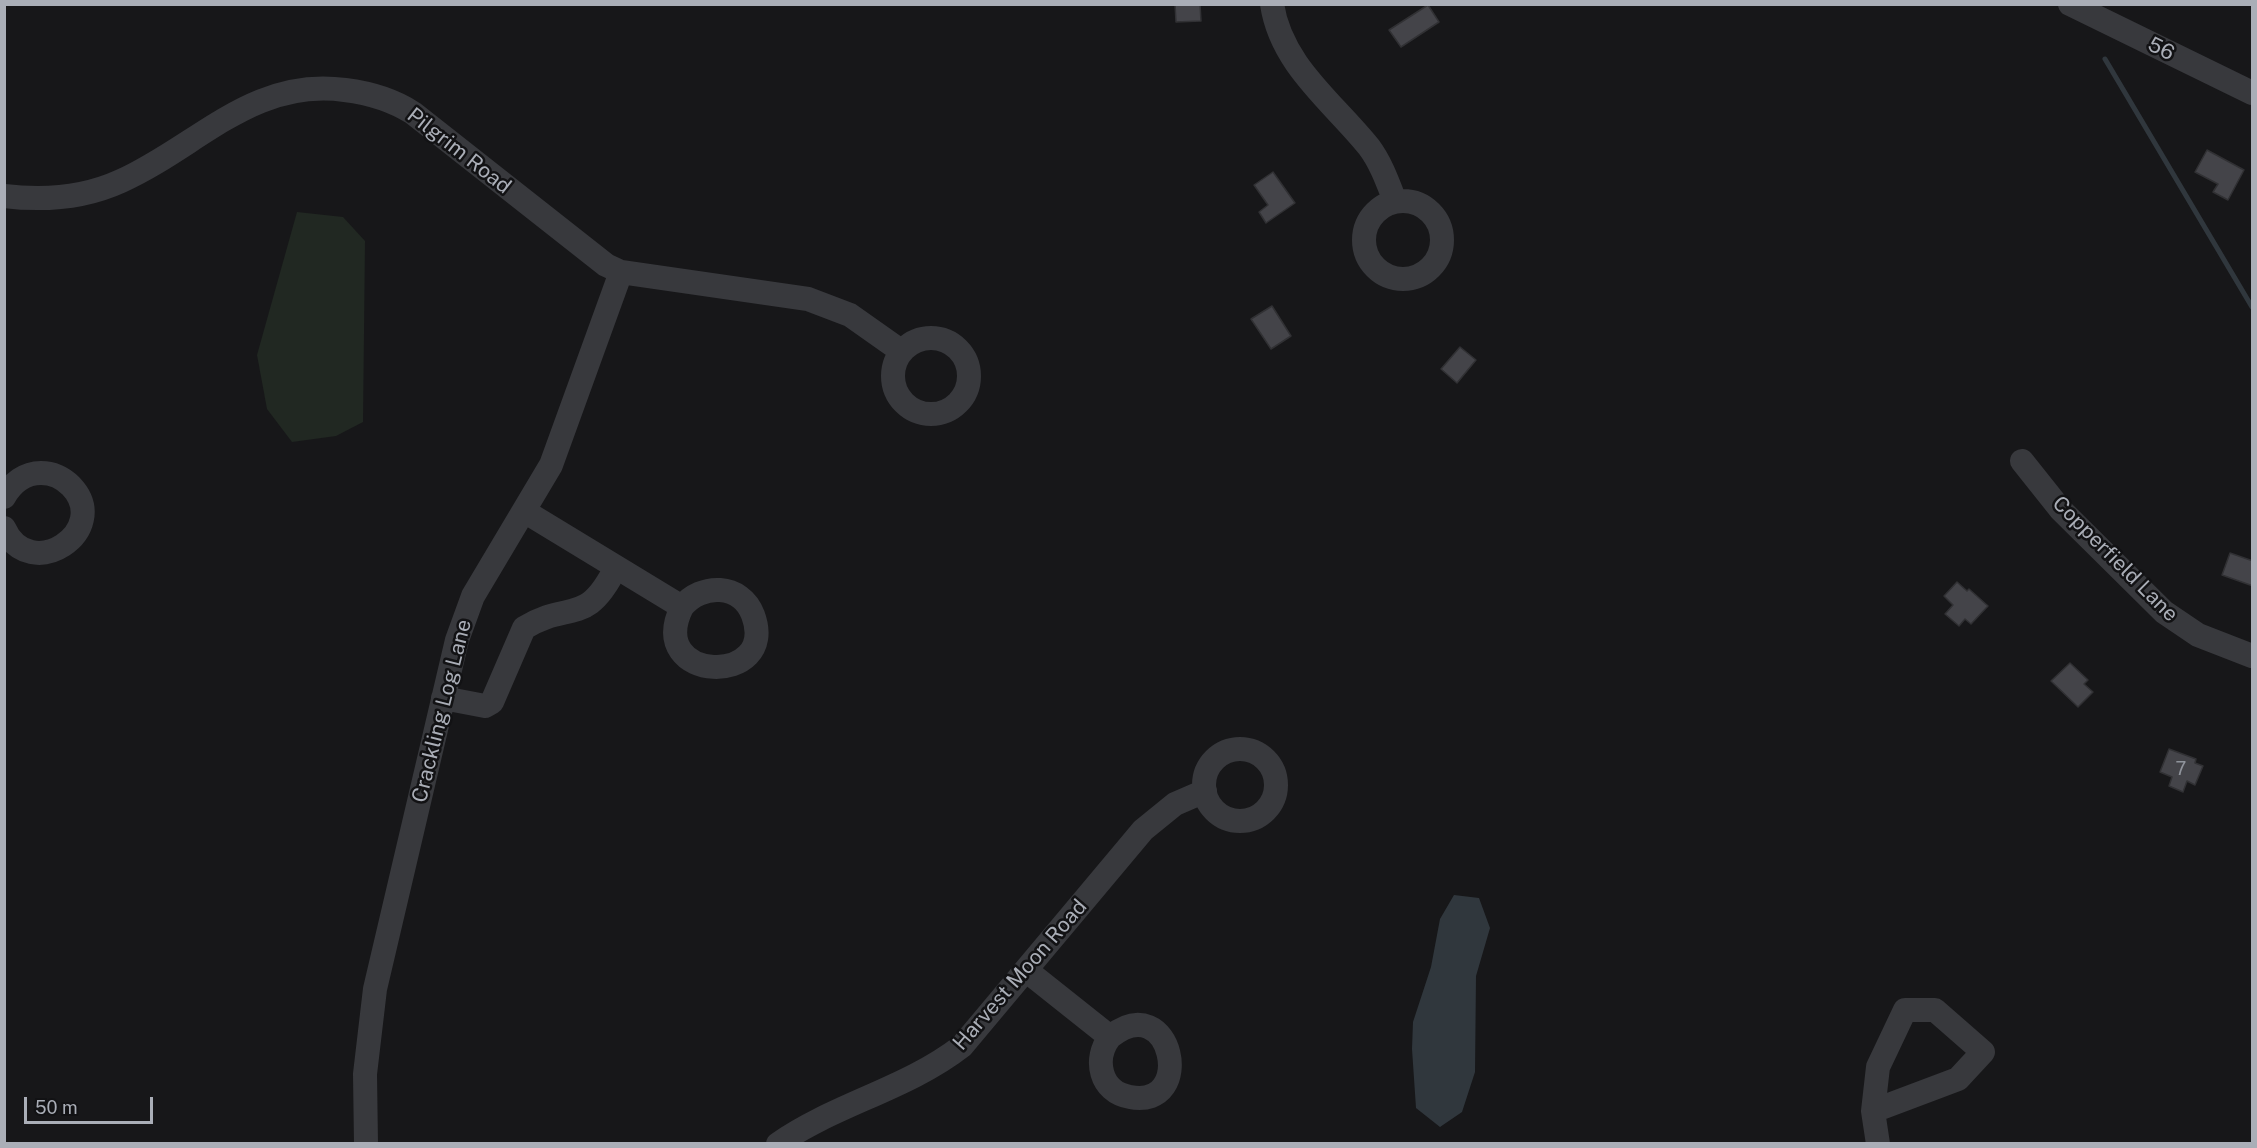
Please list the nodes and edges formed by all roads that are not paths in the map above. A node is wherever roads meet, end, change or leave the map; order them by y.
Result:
1 (1272, 4) edge
2 (2070, 4) edge
3 (2253, 93) edge
4 (4, 196) edge
5 (1395, 201) dead end
6 (621, 272) junction
7 (901, 351) dead end
8 (2022, 461) dead end
9 (6, 492) edge
10 (525, 511) junction
11 (4, 528) edge
12 (615, 567) junction
13 (682, 608) dead end
14 (2253, 656) edge
15 (443, 698) junction
16 (1205, 790) dead end
17 (1027, 970) junction
18 (1110, 1037) dead end
19 (1873, 1112) junction
20 (366, 1143) edge
21 (778, 1143) edge
22 (1878, 1143) edge

1 - 5 street
2 - 3 street, 56
4 - 6 street, Pilgrim Road
6 - 7 street, Pilgrim Road
6 - 10 street, Crackling Log Lane
8 - 14 street, Copperfield Lane
9 - 11 street
10 - 12 street
10 - 15 street, Crackling Log Lane
12 - 13 street
12 - 15 street
15 - 20 street, Crackling Log Lane
16 - 17 street, Harvest Moon Road
17 - 18 street
17 - 21 street, Harvest Moon Road
19 - 19 street
19 - 22 street

